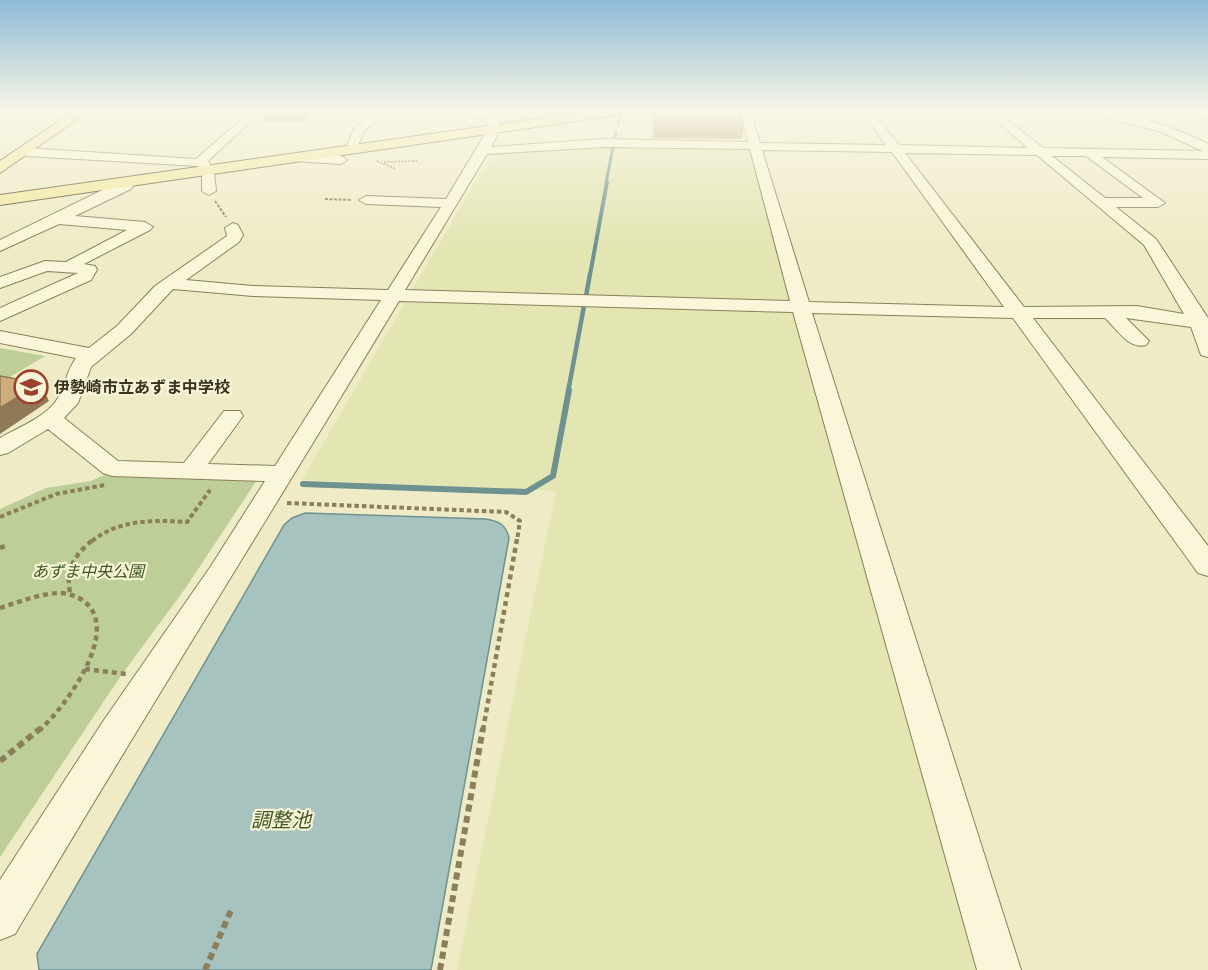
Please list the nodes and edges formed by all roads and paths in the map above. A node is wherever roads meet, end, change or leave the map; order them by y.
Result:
1 (19, 156) edge
2 (89, 156) edge
3 (206, 156) edge
4 (325, 156) edge
5 (474, 156) edge
6 (759, 156) edge
7 (900, 156) edge
8 (1045, 156) edge
9 (1094, 156) edge
10 (417, 161) dead end
11 (173, 162) junction
12 (383, 162) dead end
13 (205, 167) junction
14 (0, 168) edge
15 (147, 179) junction
16 (129, 181) junction
17 (209, 191) joint
18 (325, 199) dead end
19 (0, 200) edge
20 (366, 201) joint
21 (1101, 202) junction
22 (450, 203) junction
23 (58, 219) junction
24 (233, 228) joint
25 (0, 246) edge
26 (73, 265) junction
27 (0, 283) edge
28 (172, 284) junction
29 (393, 295) junction
30 (801, 307) junction
31 (1110, 312) junction
32 (1016, 313) junction
33 (0, 315) edge
34 (1203, 323) edge
35 (0, 337) edge
36 (1139, 341) dead end
37 (1208, 351) edge
38 (92, 355) junction
39 (232, 416) dead end
40 (52, 417) junction
41 (0, 448) edge
42 (191, 470) junction
43 (282, 474) junction
44 (212, 487) dead end
45 (281, 503) dead end
46 (1208, 566) edge
47 (70, 592) junction
48 (0, 608) edge
49 (85, 669) junction
50 (131, 674) dead end
51 (0, 761) edge
52 (232, 908) dead end
53 (0, 918) edge
54 (205, 970) edge
55 (440, 970) edge
56 (999, 970) edge

1 - 14 main road
2 - 11 street
3 - 13 street
4 - 13 main road
5 - 22 street
6 - 30 street
7 - 32 street
8 - 21 street
9 - 21 street
10 - 12 path
11 - 13 street
11 - 15 street
13 - 15 main road
13 - 17 street
15 - 16 main road
16 - 19 main road
16 - 23 street
17 - 24 path
18 - 20 path
20 - 22 street
21 - 34 street
22 - 29 street
23 - 25 street
23 - 26 street
24 - 28 street
26 - 27 street
26 - 33 street
28 - 29 street
28 - 38 street
29 - 30 street
29 - 43 street
30 - 32 street
30 - 56 street
31 - 32 street
31 - 34 street
31 - 36 street
32 - 46 street
34 - 37 street
35 - 38 street
38 - 40 street
39 - 42 street
40 - 41 street
40 - 42 street
42 - 43 street
43 - 53 street
44 - 47 path
45 - 55 path
47 - 48 path
47 - 49 path
49 - 50 path
49 - 51 path
52 - 54 path

